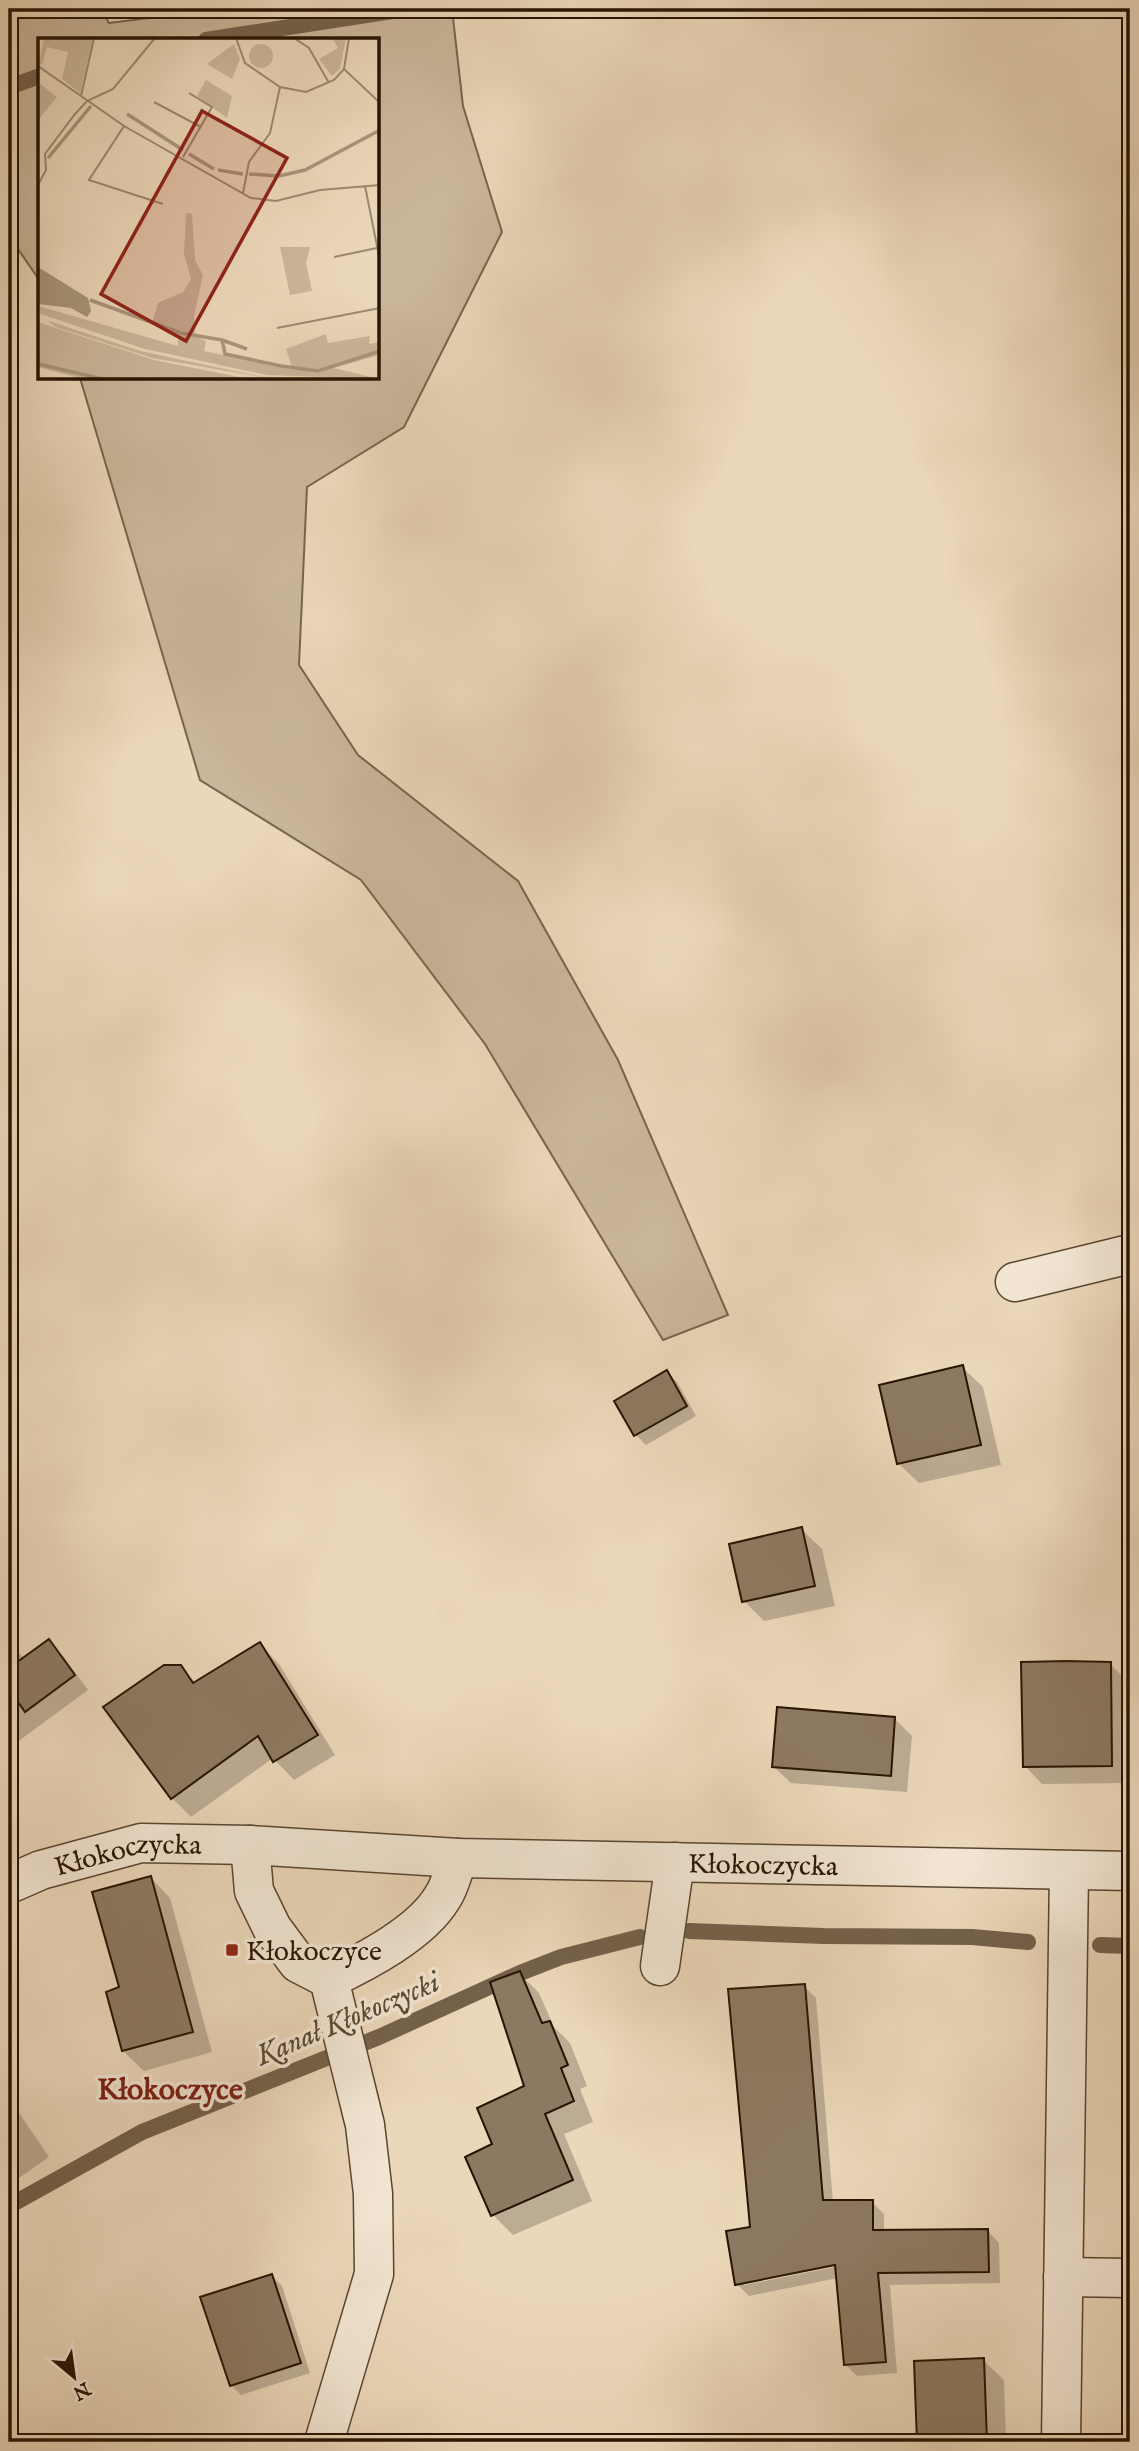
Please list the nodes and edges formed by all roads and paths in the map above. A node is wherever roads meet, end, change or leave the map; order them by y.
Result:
1 (1130, 1254) edge
2 (1015, 1282) dead end
3 (250, 1845) junction
4 (458, 1858) junction
5 (675, 1862) junction
6 (1069, 1871) junction
7 (1130, 1871) edge
8 (9, 1884) edge
9 (660, 1966) dead end
10 (329, 1979) junction
11 (1063, 2277) junction
12 (1130, 2278) edge
13 (324, 2442) edge
14 (1061, 2442) edge

1 - 2 street
3 - 4 street, Kłokoczycka
3 - 8 street, Kłokoczycka
3 - 10 street
4 - 5 street, Kłokoczycka
4 - 10 street
5 - 6 street, Kłokoczycka
5 - 9 street
6 - 7 street, Kłokoczycka
6 - 11 street
10 - 13 street
11 - 12 street
11 - 14 street

